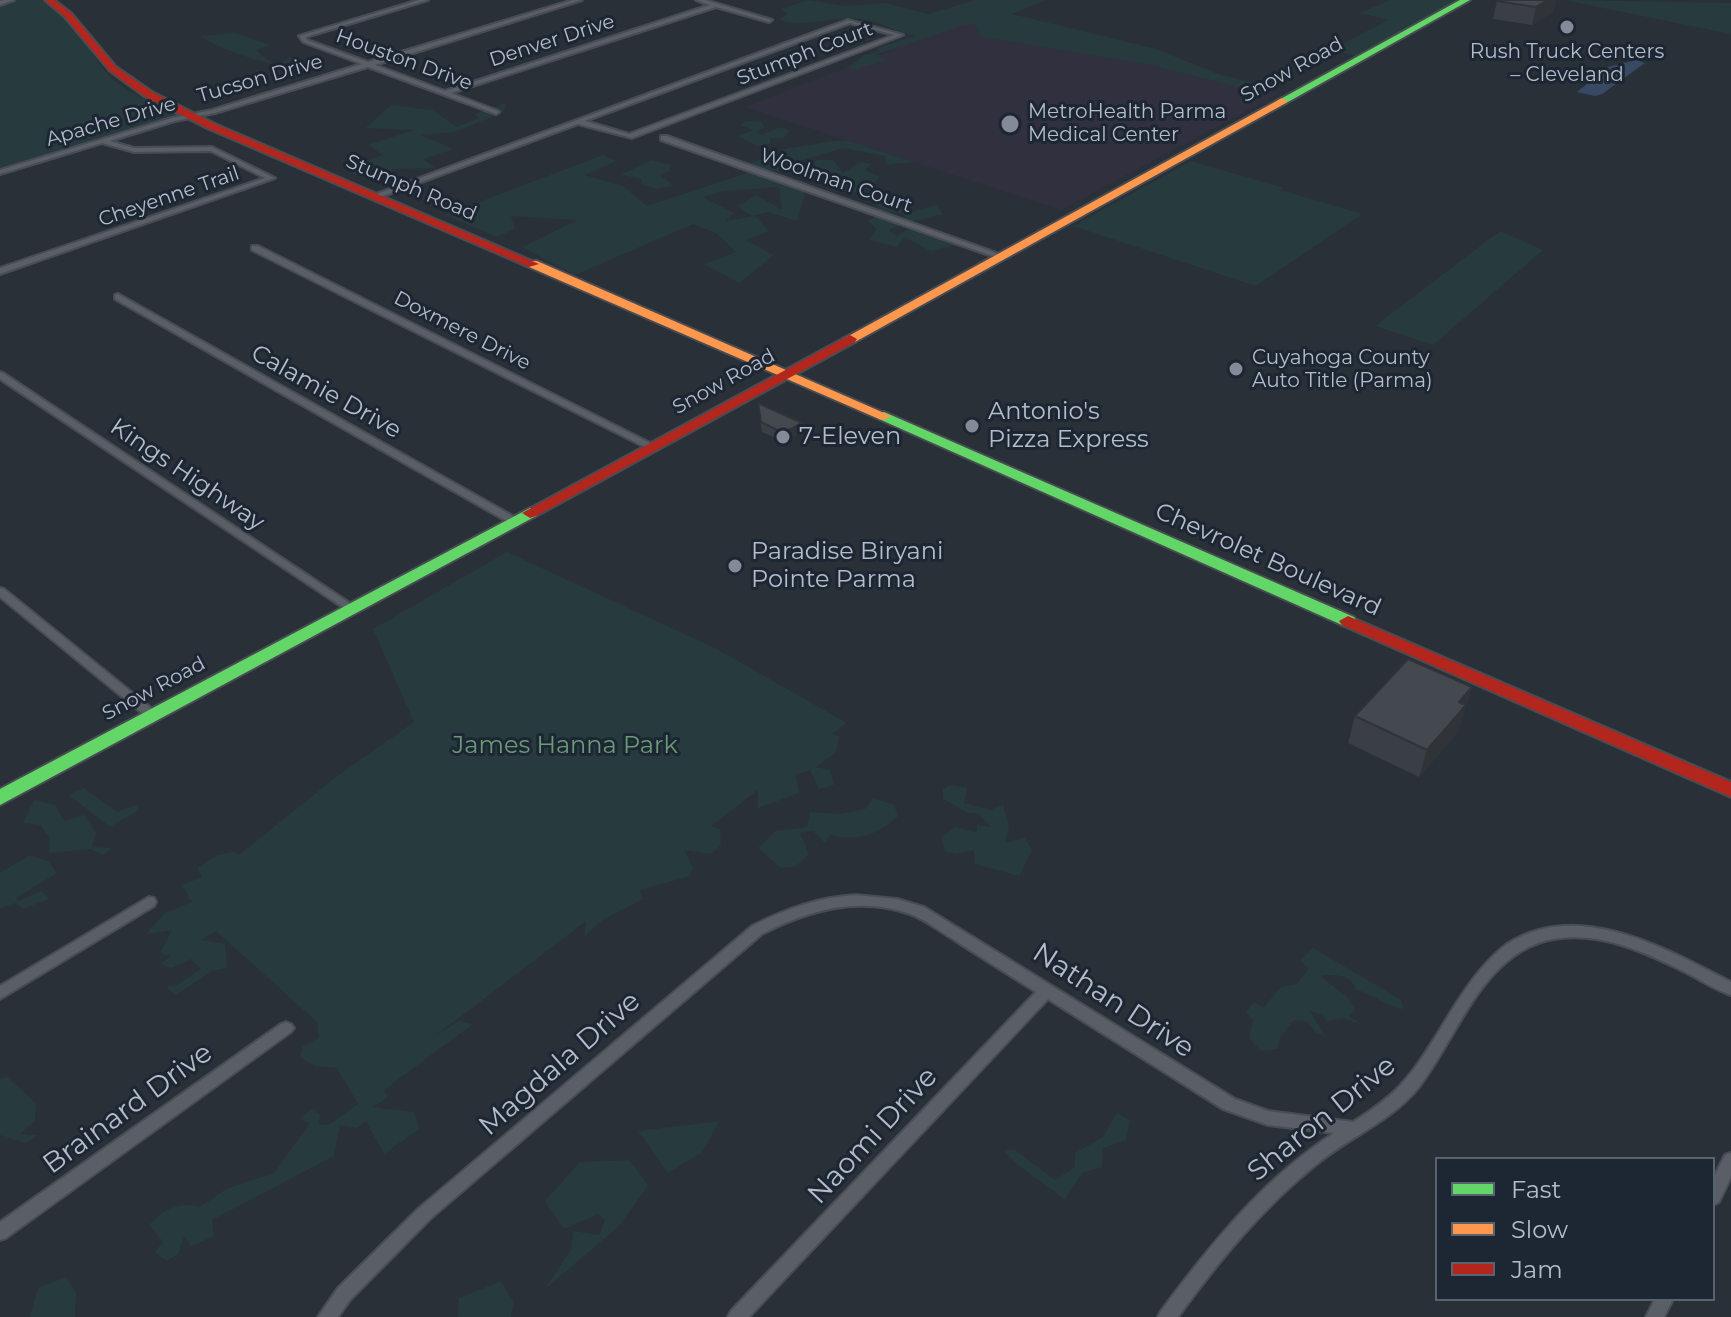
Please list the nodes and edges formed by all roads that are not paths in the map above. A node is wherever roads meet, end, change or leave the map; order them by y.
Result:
1 (11, 0) edge
2 (49, 0) edge
3 (425, 0) edge
4 (579, 0) edge
5 (699, 0) edge
6 (1466, 0) edge
7 (0, 3) edge
8 (716, 5) junction
9 (769, 20) dead end
10 (366, 64) junction
11 (444, 93) junction
12 (496, 112) dead end
13 (193, 116) junction
14 (580, 122) junction
15 (664, 138) dead end
16 (107, 143) junction
17 (0, 172) edge
18 (375, 196) junction
19 (255, 248) dead end
20 (998, 255) junction
21 (0, 271) edge
22 (118, 297) dead end
23 (786, 373) junction
24 (0, 375) edge
25 (653, 447) junction
26 (514, 521) junction
27 (0, 591) edge
28 (351, 608) junction
29 (152, 715) junction
30 (1731, 790) edge
31 (0, 798) edge
32 (855, 898) joint
33 (149, 902) dead end
34 (1731, 989) edge
35 (1047, 990) junction
36 (0, 993) edge
37 (286, 1028) dead end
38 (1351, 1128) junction
39 (1731, 1160) edge
40 (1715, 1193) edge
41 (0, 1232) edge
42 (327, 1317) edge
43 (737, 1317) edge
44 (1167, 1317) edge

1 - 7 street
2 - 13 main road, Stumph Road
3 - 10 street, Houston Drive
4 - 10 street, Tucson Drive
5 - 8 street
6 - 20 main road, Snow Road
8 - 9 street
8 - 11 street, Denver Drive
10 - 11 street, Houston Drive
10 - 13 street, Tucson Drive
11 - 12 street, Houston Drive
13 - 16 street, Apache Drive
13 - 18 main road, Stumph Road
14 - 14 street, Stumph Court
14 - 18 street, Stumph Court
15 - 20 street, Woolman Court
16 - 17 street, Apache Drive
16 - 21 street, Cheyenne Trail
18 - 23 main road, Stumph Road
19 - 25 street, Doxmere Drive
20 - 23 main road, Snow Road
22 - 26 street, Calamie Drive
23 - 25 main road, Snow Road
23 - 30 main road, Chevrolet Boulevard
24 - 28 street, Kings Highway
25 - 26 main road, Snow Road
26 - 28 main road, Snow Road
27 - 29 street
28 - 29 main road, Snow Road
29 - 31 main road, Snow Road
32 - 35 street, Nathan Drive
32 - 42 street, Magdala Drive
33 - 36 street
34 - 38 street, Sharon Drive
35 - 38 street, Nathan Drive
35 - 43 street, Naomi Drive
37 - 41 street, Brainard Drive
38 - 44 street, Sharon Drive
39 - 40 street

